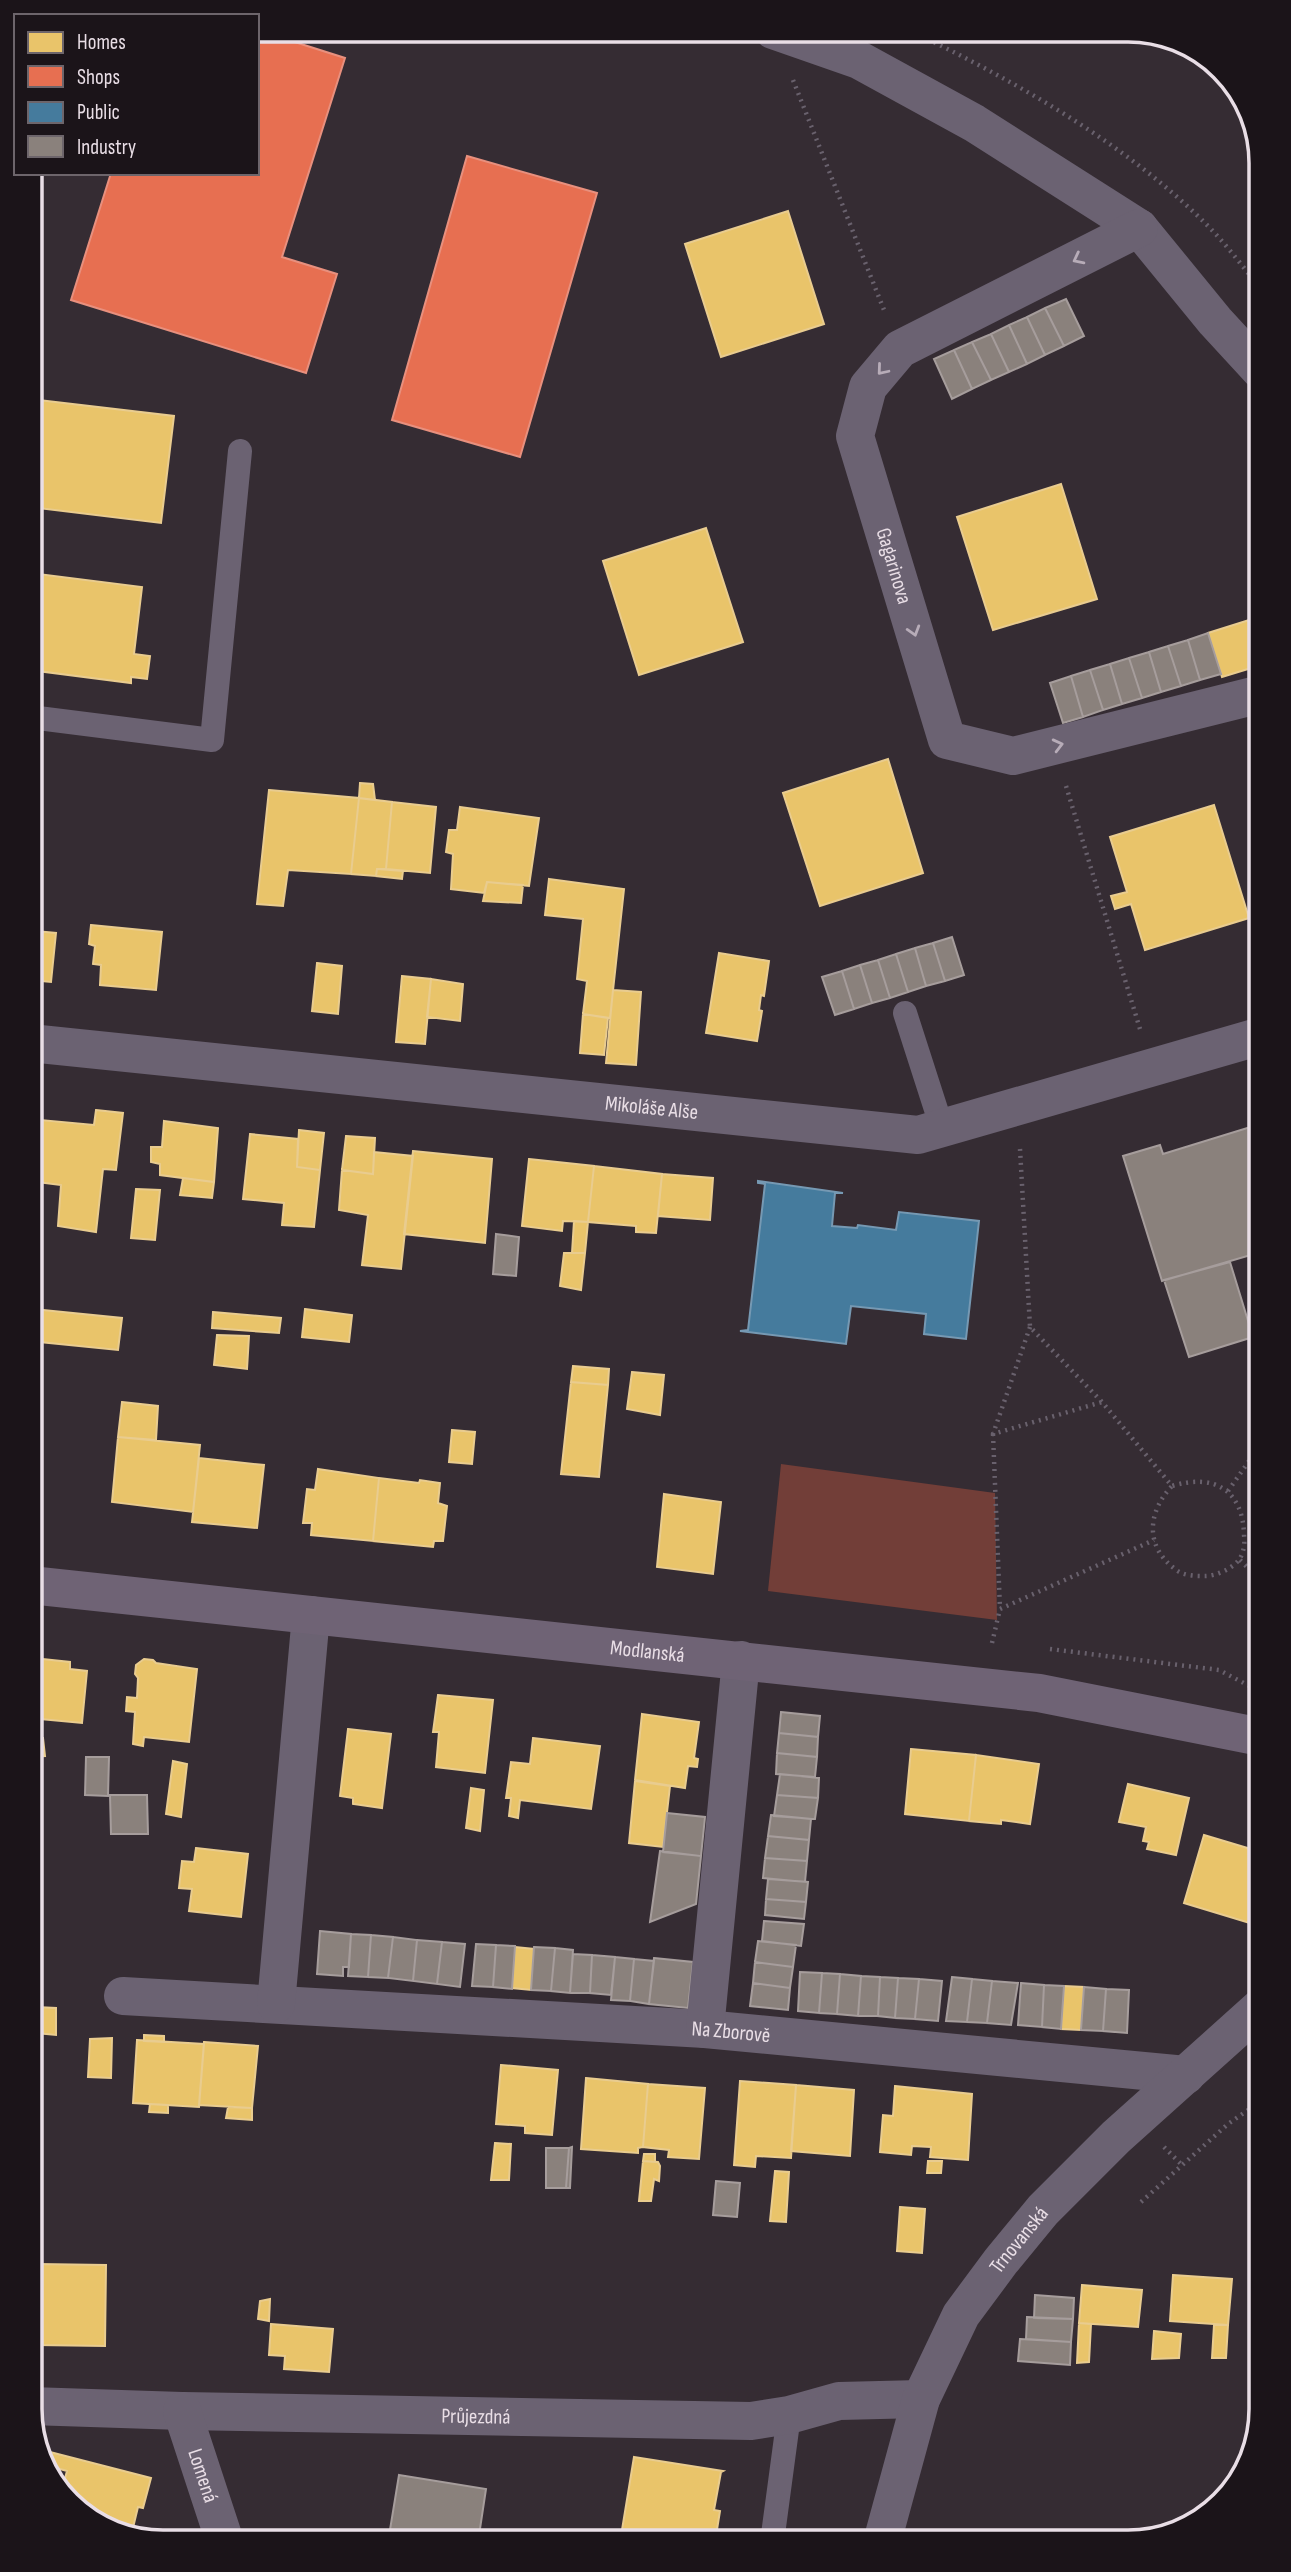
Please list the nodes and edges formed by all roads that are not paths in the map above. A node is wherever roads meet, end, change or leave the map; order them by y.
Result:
1 (806, 42) edge
2 (1139, 228) junction
3 (1249, 358) edge
4 (240, 451) dead end
5 (1249, 697) edge
6 (42, 719) edge
7 (905, 1013) dead end
8 (1249, 1039) edge
9 (42, 1044) edge
10 (942, 1128) junction
11 (42, 1586) edge
12 (311, 1615) junction
13 (741, 1660) junction
14 (1249, 1735) edge
15 (123, 1996) dead end
16 (276, 2004) junction
17 (1249, 2018) edge
18 (705, 2029) junction
19 (1186, 2076) junction
20 (921, 2399) junction
21 (42, 2406) edge
22 (182, 2411) junction
23 (789, 2415) junction
24 (221, 2530) edge
25 (774, 2530) edge
26 (885, 2530) edge

1 - 2 street
2 - 3 street
2 -> 5 street, Gagarinova
4 - 6 lane
7 - 10 lane
8 - 10 street, Mikoláše Alše
9 - 10 street, Mikoláše Alše
11 - 12 street, Modlanská
12 - 13 street, Modlanská
12 - 16 street
13 - 14 street, Modlanská
13 - 18 street
15 - 16 street, Na Zborově
16 - 18 street, Na Zborově
17 - 19 street, Trnovanská
18 - 19 street, Na Zborově
19 - 20 street, Trnovanská
20 - 23 street, Průjezdná
20 - 26 street, Trnovanská
21 - 22 street, Průjezdná
22 - 23 street, Průjezdná
22 - 24 street, Lomená
23 - 25 lane

